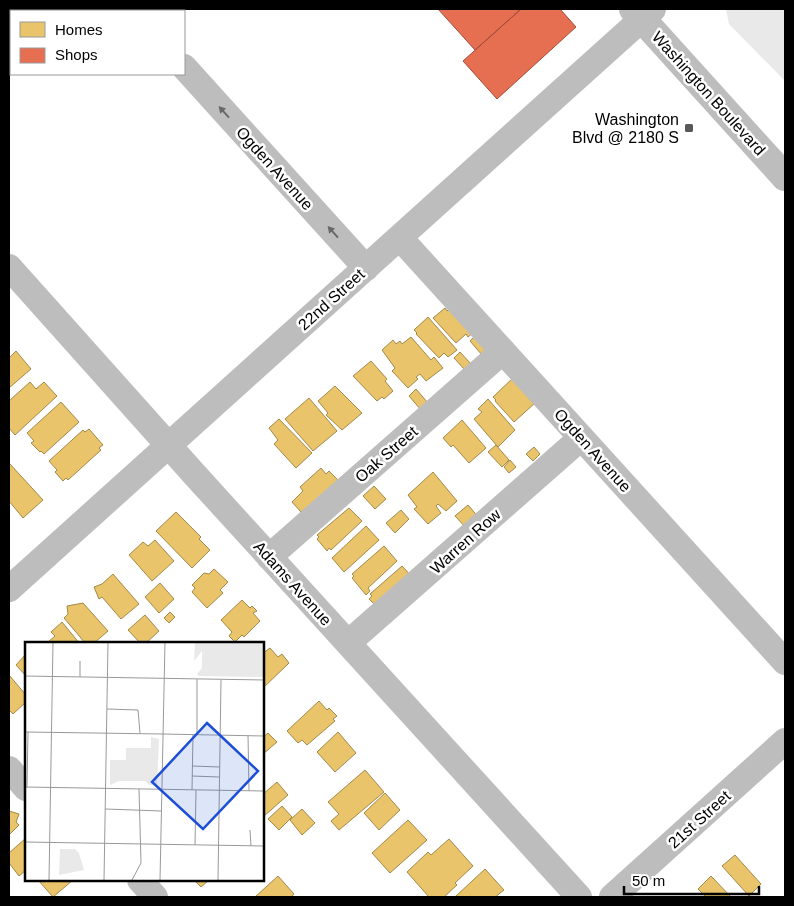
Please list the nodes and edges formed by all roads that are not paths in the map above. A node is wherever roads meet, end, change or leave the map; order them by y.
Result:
1 (643, 12) edge
2 (185, 68) edge
3 (785, 177) edge
4 (400, 238) junction
5 (9, 267) edge
6 (366, 268) junction
7 (503, 351) junction
8 (581, 438) junction
9 (168, 445) junction
10 (269, 557) junction
11 (9, 589) edge
12 (348, 643) junction
13 (785, 662) edge
14 (785, 740) edge
15 (9, 769) edge
16 (25, 787) edge
17 (141, 881) edge
18 (155, 897) edge
19 (579, 897) edge
20 (612, 897) edge

1 - 3 main road, Washington Boulevard
1 - 4 street, 22nd Street
6 -> 2 street, Ogden Avenue
4 - 6 street, 22nd Street
4 - 7 street, Ogden Avenue
5 - 9 street, Adams Avenue
6 - 9 street, 22nd Street
7 - 8 street, Ogden Avenue
7 - 10 street, Oak Street
8 - 12 street, Warren Row
8 - 13 street, Ogden Avenue
9 - 10 street, Adams Avenue
9 - 11 street, 22nd Street
10 - 12 street, Adams Avenue
12 - 19 street, Adams Avenue
14 - 20 street, 21st Street
15 - 16 street
17 - 18 street

